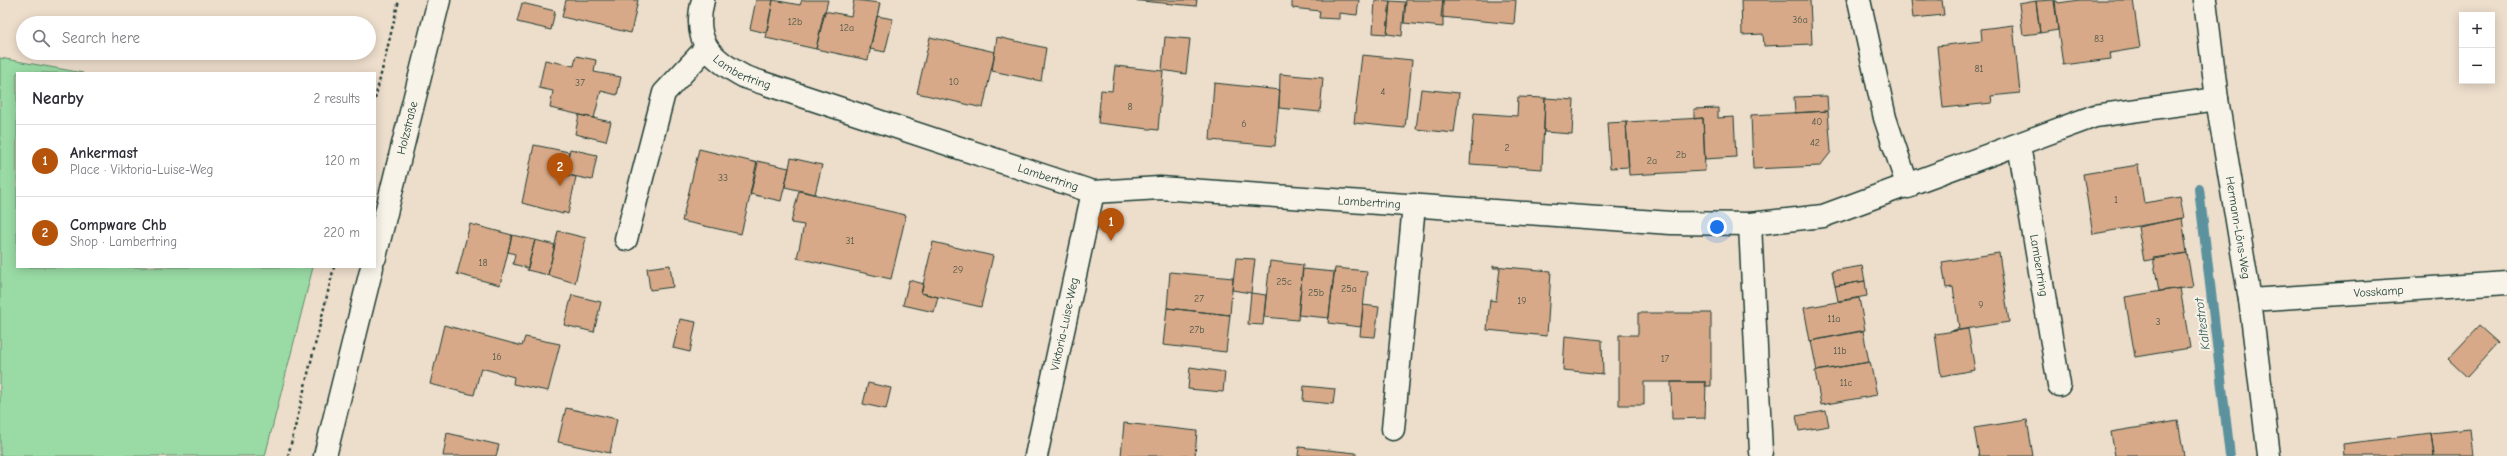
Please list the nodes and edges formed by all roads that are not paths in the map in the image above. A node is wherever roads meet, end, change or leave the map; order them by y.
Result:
1 (439, 0) edge
2 (703, 0) edge
3 (1859, 0) edge
4 (2205, 0) edge
5 (706, 48) junction
6 (2218, 99) junction
7 (2019, 146) junction
8 (1908, 187) junction
9 (1093, 192) junction
10 (1414, 205) junction
11 (1750, 224) junction
12 (626, 239) dead end
13 (376, 253) edge
14 (372, 268) edge
15 (2507, 283) edge
16 (2250, 300) junction
17 (2059, 385) dead end
18 (1393, 429) dead end
19 (1761, 452) dead end
20 (325, 456) edge
21 (1036, 456) edge
22 (2269, 456) edge

1 - 13 street, Holzstraße
2 - 5 street, Lambertring
3 - 8 street
4 - 6 street, Hermann-Löns-Weg
5 - 9 street, Lambertring
5 - 12 street, Lambertring
6 - 7 street, Lambertring
6 - 16 street, Hermann-Löns-Weg
7 - 8 street, Lambertring
7 - 17 street, Lambertring
8 - 11 street, Lambertring
9 - 10 street, Lambertring
9 - 21 street, Viktoria-Luise-Weg
10 - 11 street, Lambertring
10 - 18 street, Lambertring
11 - 19 street
14 - 20 street
15 - 16 street, Vosskamp
16 - 22 street, Hermann-Löns-Weg

